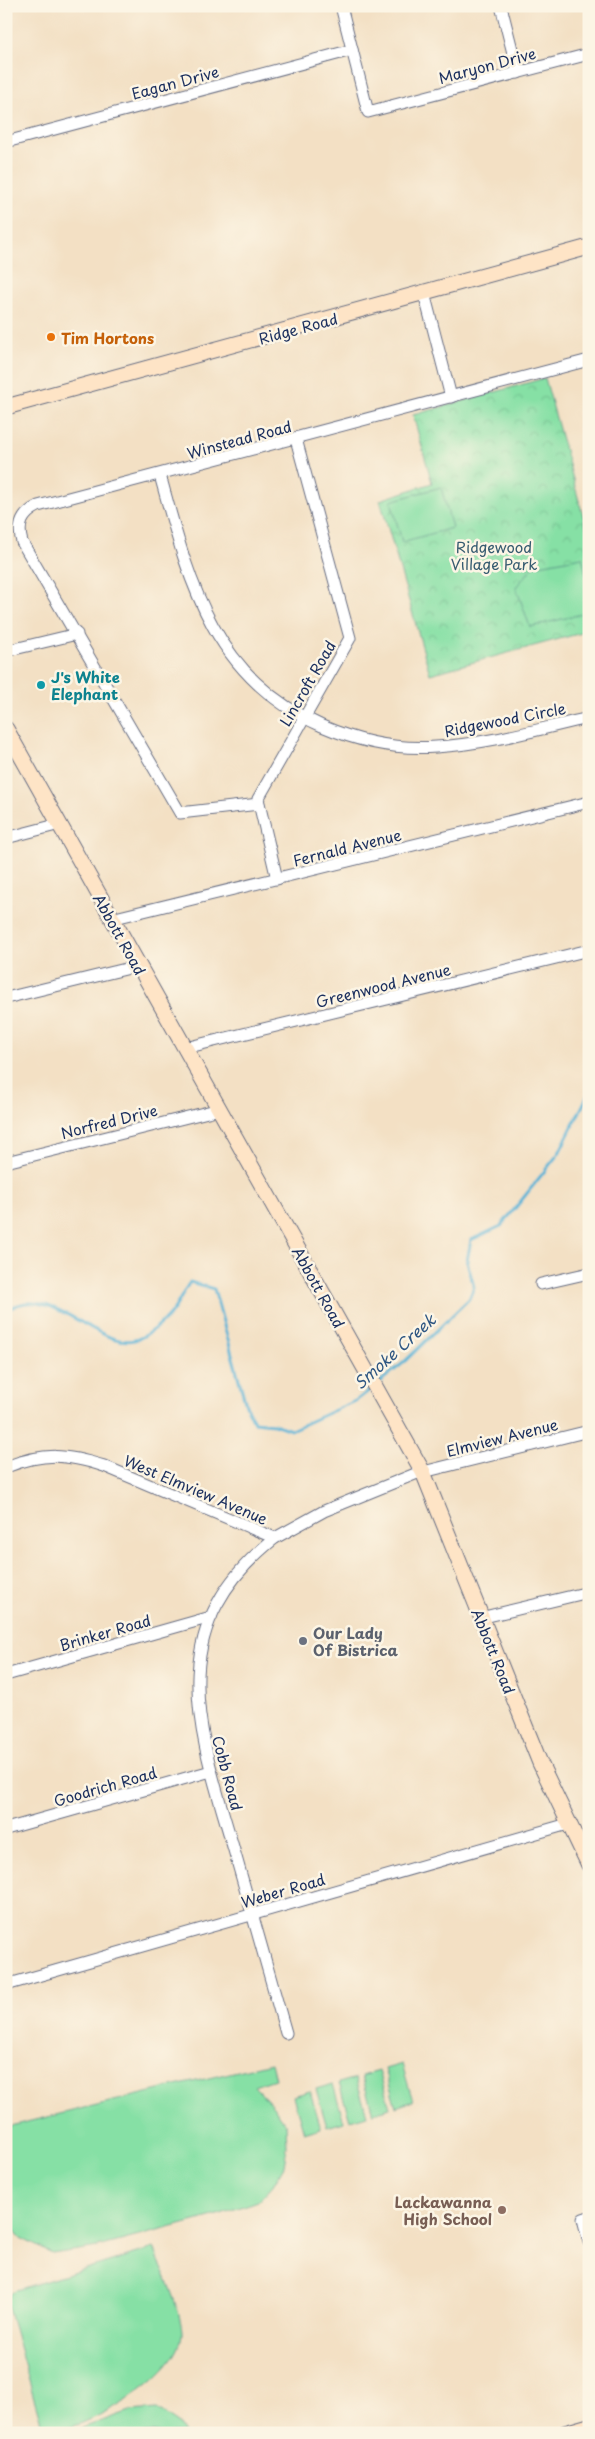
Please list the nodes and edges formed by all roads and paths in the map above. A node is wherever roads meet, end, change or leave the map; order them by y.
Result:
1 (341, 6) edge
2 (501, 6) edge
3 (352, 50) junction
4 (589, 54) edge
5 (518, 73) junction
6 (6, 142) edge
7 (589, 246) edge
8 (424, 293) junction
9 (589, 360) edge
10 (451, 397) junction
11 (6, 407) edge
12 (296, 439) junction
13 (160, 475) junction
14 (75, 632) junction
15 (6, 651) edge
16 (304, 718) junction
17 (589, 718) edge
18 (6, 729) edge
19 (589, 802) edge
20 (259, 804) junction
21 (60, 824) junction
22 (6, 838) edge
23 (277, 879) junction
24 (111, 919) junction
25 (589, 950) edge
26 (138, 966) junction
27 (6, 998) edge
28 (185, 1048) junction
29 (220, 1109) junction
30 (6, 1162) edge
31 (589, 1273) edge
32 (541, 1284) dead end
33 (589, 1431) edge
34 (6, 1466) edge
35 (423, 1472) junction
36 (275, 1538) junction
37 (589, 1592) edge
38 (211, 1618) junction
39 (480, 1618) junction
40 (6, 1676) edge
41 (212, 1771) junction
42 (568, 1824) junction
43 (6, 1829) edge
44 (589, 1865) edge
45 (252, 1914) junction
46 (6, 1985) edge
47 (286, 2033) dead end
48 (586, 2218) edge
49 (589, 2242) edge
50 (589, 2426) edge
51 (565, 2433) edge

1 - 3 street
2 - 5 street
3 - 5 street, Maryon Drive
3 - 6 street, Eagan Drive
4 - 5 street, Maryon Drive
7 - 8 street, Ridge Road
8 - 10 street
8 - 11 street, Ridge Road
9 - 10 street, Winstead Road
10 - 12 street, Winstead Road
12 - 13 street, Winstead Road
12 - 16 street, Lincroft Road
13 - 14 street, Winstead Road
13 - 16 street, Ridgewood Circle
14 - 15 street
14 - 20 street
16 - 17 street, Ridgewood Circle
16 - 20 street, Lincroft Road
18 - 21 street, Abbott Road
19 - 23 street, Fernald Avenue
20 - 23 street
21 - 22 street
21 - 24 street, Abbott Road
23 - 24 street, Fernald Avenue
24 - 26 street, Abbott Road
25 - 28 street, Greenwood Avenue
26 - 27 street
26 - 28 street, Abbott Road
28 - 29 street, Abbott Road
29 - 30 street, Norfred Drive
29 - 35 street, Abbott Road
31 - 32 street
33 - 35 street, Elmview Avenue
34 - 36 street, West Elmview Avenue
35 - 36 street, West Elmview Avenue
35 - 39 street, Abbott Road
36 - 38 street, Cobb Road
37 - 39 street
38 - 40 street, Brinker Road
38 - 41 street, Cobb Road
39 - 42 street, Abbott Road
41 - 43 street, Goodrich Road
41 - 45 street, Cobb Road
42 - 44 street, Abbott Road
42 - 45 street, Weber Road
45 - 46 street, Weber Road
45 - 47 street, Cobb Road
48 - 49 street
50 - 51 street

